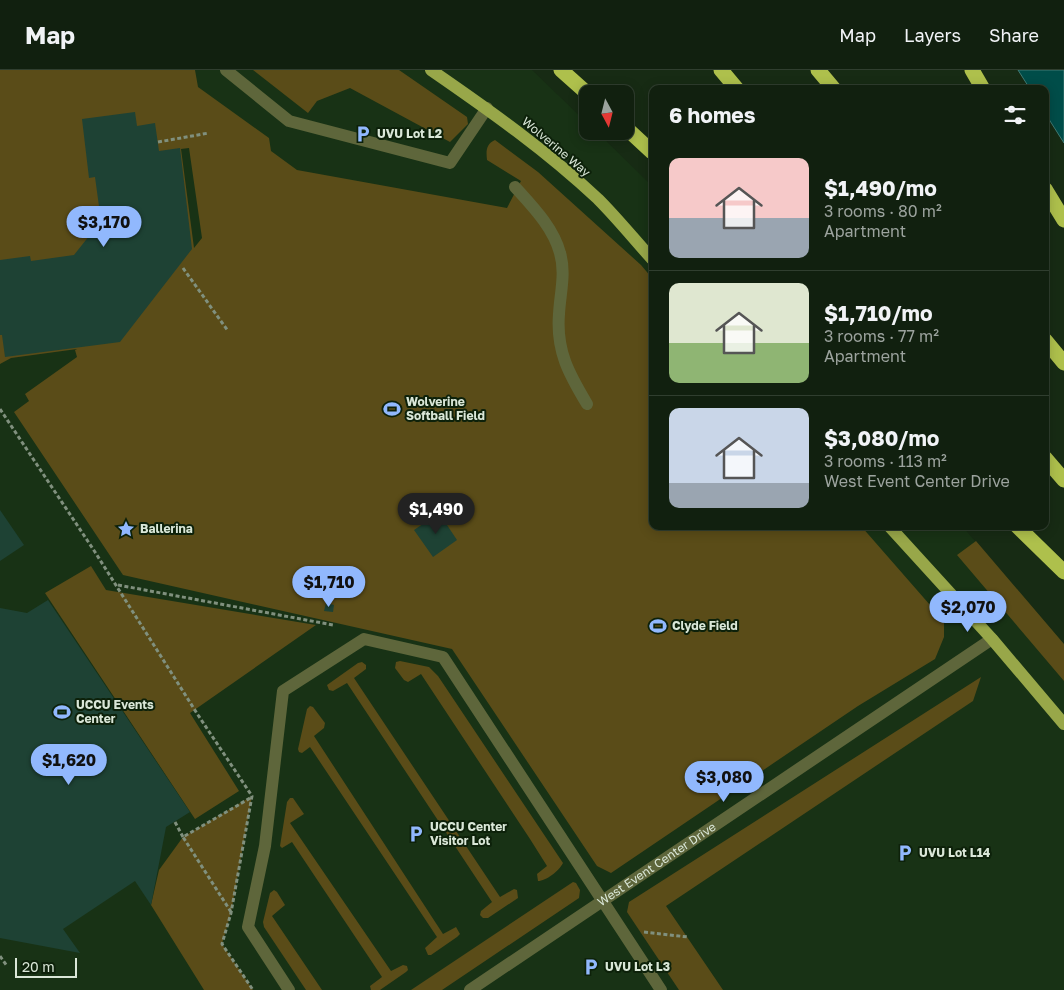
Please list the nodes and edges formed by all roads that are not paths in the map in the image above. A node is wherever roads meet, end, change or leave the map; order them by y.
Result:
1 (226, 70) edge
2 (431, 70) edge
3 (561, 70) edge
4 (721, 70) edge
5 (818, 70) edge
6 (972, 70) edge
7 (734, 85) edge
8 (831, 85) edge
9 (981, 85) edge
10 (579, 86) edge
11 (487, 108) junction
12 (634, 135) edge
13 (649, 149) edge
14 (515, 187) dead end
15 (1049, 196) edge
16 (1064, 220) edge
17 (649, 256) edge
18 (1049, 345) edge
19 (1064, 363) edge
20 (586, 404) dead end
21 (1049, 463) edge
22 (1064, 480) edge
23 (893, 530) edge
24 (1020, 530) edge
25 (1064, 572) edge
26 (992, 639) junction
27 (1064, 724) edge
28 (604, 901) junction
29 (289, 990) edge
30 (470, 990) edge
31 (661, 990) edge

1 - 11 street
2 - 11 main road, Wolverine Way
3 - 10 highway
4 - 7 highway
5 - 8 highway
6 - 9 highway
11 - 17 main road, Wolverine Way
12 - 13 highway
14 - 20 street
15 - 16 highway
18 - 19 highway
21 - 22 highway
23 - 26 main road
24 - 25 highway
26 - 27 main road
26 - 28 street, West Event Center Drive
28 - 29 street
28 - 30 street, West Event Center Drive
28 - 31 street

